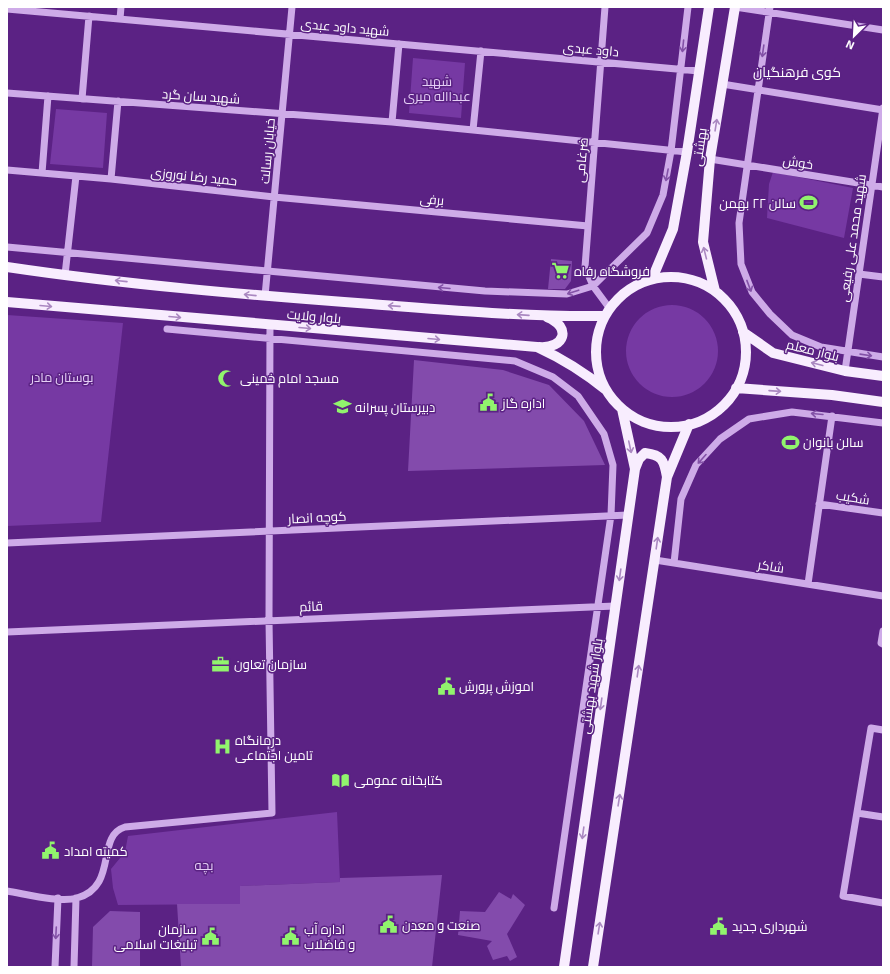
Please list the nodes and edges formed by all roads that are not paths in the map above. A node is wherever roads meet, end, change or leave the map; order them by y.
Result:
1 (121, 7) edge
2 (292, 7) edge
3 (605, 7) edge
4 (688, 7) edge
5 (709, 7) edge
6 (735, 7) edge
7 (7, 9) edge
8 (50, 10) edge
9 (769, 10) edge
10 (89, 16) junction
11 (120, 19) junction
12 (883, 30) edge
13 (290, 34) junction
14 (399, 44) junction
15 (481, 51) junction
16 (601, 62) junction
17 (681, 70) junction
18 (700, 71) junction
19 (722, 84) junction
20 (758, 90) junction
21 (7, 93) edge
22 (48, 96) junction
23 (82, 99) junction
24 (118, 102) junction
25 (883, 109) edge
26 (282, 114) junction
27 (392, 122) junction
28 (473, 130) junction
29 (594, 143) junction
30 (671, 151) junction
31 (687, 152) junction
32 (710, 159) junction
33 (747, 165) junction
34 (7, 170) edge
35 (42, 173) junction
36 (76, 176) junction
37 (111, 179) junction
38 (872, 186) junction
39 (883, 188) edge
40 (274, 197) junction
41 (588, 226) junction
42 (7, 247) edge
43 (67, 253) junction
44 (7, 267) edge
45 (268, 272) junction
46 (859, 274) junction
47 (65, 275) junction
48 (883, 277) edge
49 (652, 279) junction
50 (593, 286) junction
51 (714, 291) junction
52 (265, 296) junction
53 (7, 302) edge
54 (607, 312) junction
55 (546, 317) junction
56 (270, 325) junction
57 (167, 329) dead end
58 (743, 332) junction
59 (270, 338) junction
60 (537, 347) junction
61 (848, 352) junction
62 (883, 358) edge
63 (845, 371) junction
64 (883, 376) edge
65 (736, 388) junction
66 (606, 390) junction
67 (883, 402) edge
68 (622, 409) junction
69 (832, 416) junction
70 (883, 423) edge
71 (689, 424) junction
72 (635, 469) junction
73 (667, 476) junction
74 (819, 504) junction
75 (883, 513) edge
76 (611, 515) junction
77 (628, 516) junction
78 (269, 531) junction
79 (7, 543) edge
80 (655, 560) junction
81 (674, 563) junction
82 (808, 584) junction
83 (883, 596) edge
84 (599, 606) junction
85 (615, 606) junction
86 (269, 620) junction
87 (883, 631) edge
88 (7, 632) edge
89 (883, 644) edge
90 (883, 730) edge
91 (857, 813) junction
92 (883, 817) edge
93 (7, 892) edge
94 (58, 898) junction
95 (76, 898) junction
96 (883, 903) edge
97 (554, 908) dead end
98 (55, 967) edge
99 (74, 967) edge
100 (564, 967) edge
101 (593, 967) edge

1 - 11 street
2 - 13 street, خیابان رسالت
3 - 16 street, ضرغامی
4 -> 17 street
5 - 18 main road, بهشتی
6 - 9 street
6 - 19 main road, بهشتی
7 - 8 street, شهید داود عبدی
8 - 10 street, شهید داود عبدی
9 - 12 street
9 -> 20 street
10 - 11 street, شهید داود عبدی
10 - 23 street
11 - 13 street, شهید داود عبدی
13 - 14 street, شهید داود عبدی
13 - 26 street, خیابان رسالت
14 - 15 street, شهید داود عبدی
14 - 27 street
15 - 16 street, داود عبدی
15 - 28 street
16 - 17 street, داود عبدی
16 - 29 street, ضرغامی
17 - 18 street, داود عبدی
17 - 30 street
18 - 31 main road, بهشتی
19 - 20 street
32 -> 19 main road, بهشتی
20 - 25 street
20 - 33 street
21 - 22 street
22 - 23 street, شهید سان گرد
22 - 35 street
23 - 24 street, شهید سان گرد
24 - 26 street, شهید سان گرد
24 - 37 street
25 - 38 street, شهید محمد علی رفیعی
26 - 27 street, شهید سان گرد
26 - 40 street, خیابان رسالت
27 - 28 street, شهید سان گرد
28 - 29 street, شهید سان گرد
29 - 30 street, شهید سان گرد
29 - 41 street, ضرغامی
30 - 31 street, شهید سان گرد
30 -> 50 street
31 - 49 main road, بهشتی
32 - 33 street, خوش
51 -> 32 main road, بهشتی
33 - 38 street, خوش
33 -> 61 street
34 - 35 street
35 - 36 street, حمید رضا نوروزی
36 - 37 street, حمید رضا نوروزی
36 - 43 street
37 - 40 street, حمید رضا نوروزی
38 - 39 street, خوش
38 - 46 street, شهید محمد علی رفیعی
40 - 41 street, برفی
40 - 45 street, خیابان رسالت
41 - 50 street, ضرغامی
42 - 43 street
43 - 45 street
43 - 47 street
44 - 47 main road, بلوار ولایت
50 -> 45 street
45 - 52 street, خیابان رسالت
46 - 48 street
46 - 61 street, شهید محمد علی رفیعی
52 -> 47 main road, بلوار ولایت
49 - 51 main road
49 - 54 main road
50 - 54 street, ضرغامی
51 - 58 main road
55 -> 52 main road, بلوار ولایت
53 -> 56 main road, بلوار ولایت
54 - 55 main road, بلوار ولایت
54 - 66 main road
55 - 60 main road
56 - 59 street
56 -> 60 main road, بلوار ولایت
57 - 59 street
63 -> 58 main road, بلوار معلم
58 - 65 main road
59 - 76 street
59 - 78 street
60 - 66 main road, بلوار ولایت
61 -> 62 street
61 - 63 street, شهید محمد علی رفیعی
63 - 64 main road, بلوار معلم
65 -> 67 main road
65 - 71 main road
66 - 68 main road
68 - 71 main road
68 -> 72 main road, بلوار شهید بهشتی
69 - 70 street
69 - 74 street
69 -> 81 street
71 - 73 main road
72 - 73 main road
72 - 77 main road, بلوار شهید بهشتی
80 -> 73 main road
74 - 75 street, شکیب
74 - 82 street
76 - 77 street, کوچه انصار
76 - 78 street, کوچه انصار
76 - 84 street
77 -> 85 main road, بلوار شهید بهشتی
78 - 79 street, کوچه انصار
78 - 86 street
80 - 81 street, شاکر
101 -> 80 main road
81 - 82 street, شاکر
82 - 83 street, شاکر
84 - 85 street, قائم
84 - 86 street, قائم
84 - 97 street
85 -> 100 main road, بلوار شهید بهشتی
86 - 88 street, قائم
86 - 95 street
87 - 89 street
90 - 91 street
91 - 92 street
91 - 96 street
93 - 94 street
94 - 95 street
94 -> 98 street
95 - 99 street

